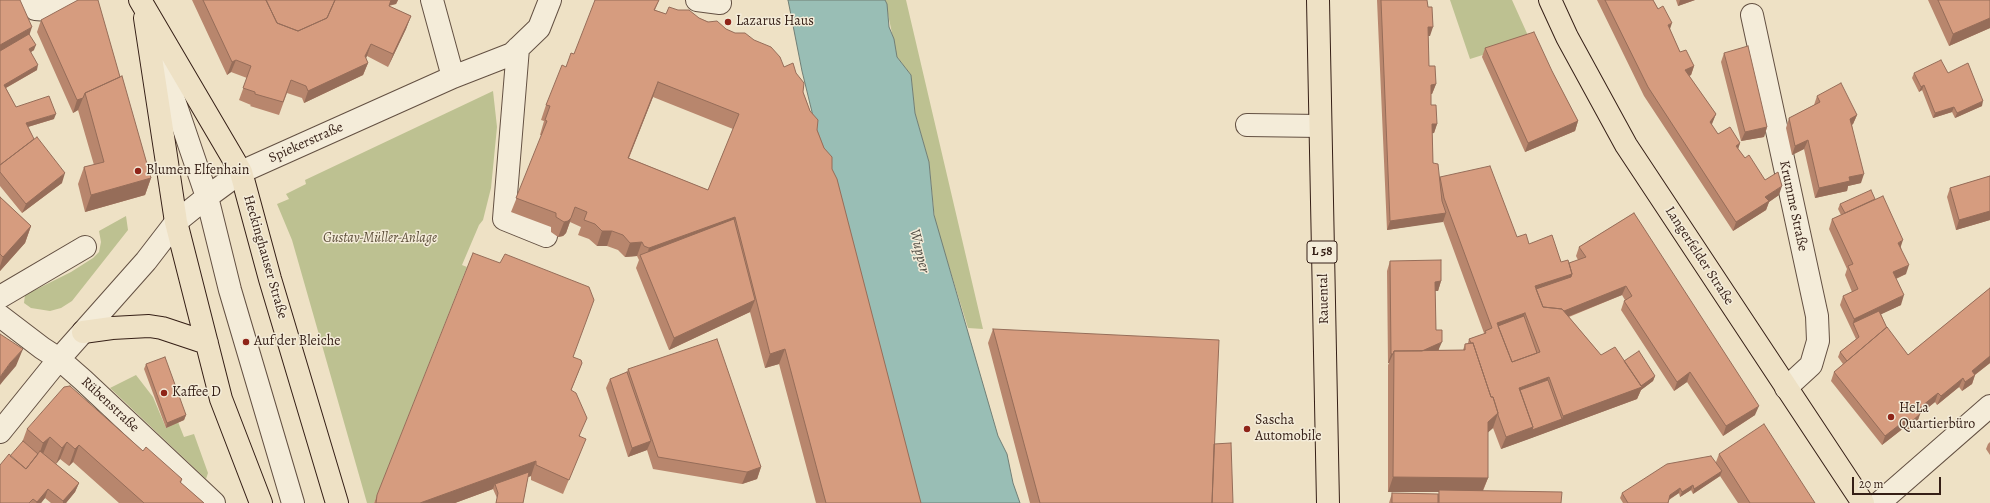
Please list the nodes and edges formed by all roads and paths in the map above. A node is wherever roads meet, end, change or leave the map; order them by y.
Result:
1 (26, 0) edge
2 (69, 0) edge
3 (432, 0) edge
4 (550, 0) edge
5 (697, 0) edge
6 (1318, 0) edge
7 (1550, 0) edge
8 (720, 3) dead end
9 (141, 4) edge
10 (1752, 15) dead end
11 (518, 48) junction
12 (453, 77) junction
13 (1247, 125) dead end
14 (1320, 126) junction
15 (241, 172) junction
16 (206, 197) junction
17 (176, 222) junction
18 (546, 236) dead end
19 (84, 247) dead end
20 (0, 297) edge
21 (0, 316) edge
22 (83, 332) junction
23 (207, 344) junction
24 (59, 359) junction
25 (1786, 388) junction
26 (1990, 406) edge
27 (0, 432) edge
28 (214, 503) edge
29 (261, 503) edge
30 (293, 503) edge
31 (337, 503) edge
32 (1328, 503) edge
33 (1863, 503) edge
34 (1879, 503) edge

1 - 2 street
3 - 12 street
4 - 11 street, Spiekerstraße
5 - 8 street
6 - 14 main road, Rauental / L 58
7 - 25 main road, Langerfelder Straße
9 - 15 main road, Heckinghauser Straße
9 - 16 street
9 - 17 main road
10 - 25 street, Krumme Straße
11 - 12 street, Spiekerstraße
11 - 18 street
12 - 15 street, Spiekerstraße
13 - 14 street
14 - 32 main road, Rauental / L 58
15 - 16 street, Spiekerstraße
15 - 31 main road, Heckinghauser Straße
16 - 17 street, Spiekerstraße
16 - 30 street
17 - 22 street, Spiekerstraße
17 - 23 main road
19 - 20 street
21 - 24 street, Rübenstraße
22 - 23 main road
22 - 24 street, Spiekerstraße
23 - 29 main road
24 - 27 street, Spiekerstraße
24 - 28 street, Rübenstraße
25 - 33 main road, Langerfelder Straße
26 - 34 street

